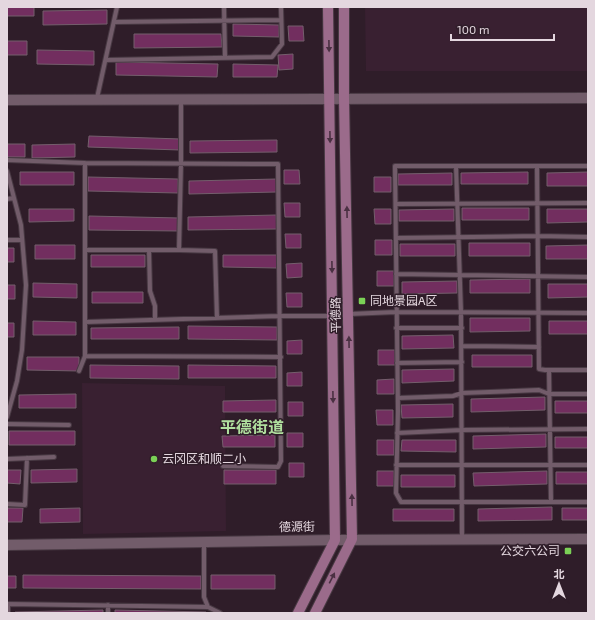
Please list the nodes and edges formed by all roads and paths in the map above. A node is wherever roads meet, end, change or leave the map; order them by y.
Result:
1 (117, 7) edge
2 (224, 7) edge
3 (281, 7) edge
4 (328, 7) edge
5 (344, 7) edge
6 (224, 20) junction
7 (281, 20) junction
8 (114, 22) junction
9 (225, 57) junction
10 (106, 60) junction
11 (330, 98) junction
12 (344, 98) junction
13 (588, 98) edge
14 (181, 99) junction
15 (7, 100) edge
16 (96, 100) junction
17 (7, 160) edge
18 (85, 162) junction
19 (181, 164) junction
20 (456, 166) junction
21 (537, 166) junction
22 (588, 166) edge
23 (7, 170) edge
24 (7, 198) edge
25 (14, 198) junction
26 (537, 202) junction
27 (588, 203) edge
28 (396, 204) junction
29 (457, 204) junction
30 (538, 236) junction
31 (588, 237) edge
32 (396, 238) junction
33 (458, 238) junction
34 (7, 240) edge
35 (22, 240) junction
36 (85, 250) junction
37 (149, 250) junction
38 (179, 250) junction
39 (396, 274) junction
40 (460, 275) junction
41 (538, 277) junction
42 (588, 277) edge
43 (396, 312) junction
44 (461, 312) junction
45 (538, 313) junction
46 (588, 313) edge
47 (349, 314) junction
48 (280, 316) junction
49 (332, 316) junction
50 (216, 318) junction
51 (155, 320) junction
52 (85, 322) junction
53 (396, 328) junction
54 (462, 328) junction
55 (462, 346) junction
56 (539, 347) junction
57 (85, 356) junction
58 (281, 357) junction
59 (462, 362) junction
60 (397, 363) junction
61 (549, 370) junction
62 (588, 370) edge
63 (79, 371) dead end
64 (462, 393) junction
65 (549, 394) junction
66 (588, 394) edge
67 (398, 398) junction
68 (7, 417) edge
69 (7, 424) edge
70 (69, 425) dead end
71 (549, 429) junction
72 (588, 429) edge
73 (462, 430) junction
74 (397, 433) junction
75 (54, 457) dead end
76 (26, 458) junction
77 (7, 459) edge
78 (588, 464) edge
79 (396, 465) junction
80 (549, 465) junction
81 (223, 466) dead end
82 (462, 466) junction
83 (463, 502) junction
84 (551, 502) junction
85 (588, 502) edge
86 (7, 504) edge
87 (352, 539) junction
88 (462, 539) junction
89 (588, 539) edge
90 (335, 540) junction
91 (204, 542) junction
92 (7, 545) edge
93 (7, 604) edge
94 (108, 605) junction
95 (208, 607) junction
96 (8, 613) edge
97 (108, 613) edge
98 (220, 613) edge
99 (298, 613) edge
100 (315, 613) edge

1 - 8 lane
2 - 6 lane
3 - 7 lane
4 -> 11 main road, 平德路
5 - 12 main road, 平德路
6 - 7 lane
6 - 8 lane
6 - 9 lane
7 - 9 lane
8 - 10 lane
9 - 10 lane
10 - 16 lane
11 - 12 street
11 - 14 street
11 -> 49 main road, 平德路
12 - 13 street
47 -> 12 main road, 平德路
14 - 16 street
14 - 19 lane
15 - 16 street
17 - 18 lane
18 - 19 lane
18 - 36 lane
19 - 38 lane
19 - 48 lane
20 - 21 lane
20 - 28 lane
20 - 29 lane
21 - 22 lane
21 - 26 lane
23 - 25 lane
24 - 25 lane
25 - 35 lane
26 - 27 lane
26 - 29 lane
26 - 30 lane
28 - 29 lane
28 - 32 lane
29 - 33 lane
30 - 31 lane
30 - 33 lane
30 - 41 lane
32 - 33 lane
32 - 39 lane
33 - 40 lane
34 - 35 lane
35 - 68 lane
36 - 37 lane
36 - 52 lane
37 - 38 lane
37 - 51 lane
38 - 50 lane
39 - 40 lane
39 - 43 lane
40 - 41 lane
40 - 44 lane
41 - 42 lane
41 - 45 lane
43 - 44 lane
43 - 47 lane
43 - 53 lane
44 - 45 lane
44 - 54 lane
45 - 46 lane
45 - 56 lane
87 -> 47 main road, 平德路
48 - 49 lane
48 - 50 lane
48 - 58 lane
49 -> 90 main road, 平德路
50 - 51 lane
51 - 52 lane
52 - 57 lane
53 - 54 lane
53 - 60 lane
54 - 55 lane
55 - 56 lane
55 - 59 lane
56 - 61 lane
57 - 58 lane
57 - 63 lane
58 - 81 lane
59 - 60 lane
59 - 64 lane
60 - 67 lane
61 - 62 lane
61 - 65 lane
64 - 65 lane
64 - 67 lane
64 - 73 lane
65 - 66 lane
65 - 71 lane
67 - 74 lane
69 - 70 lane
71 - 72 lane
71 - 73 lane
71 - 80 lane
73 - 74 lane
73 - 82 lane
74 - 79 lane
75 - 76 lane
76 - 77 lane
76 - 86 lane
78 - 80 lane
79 - 82 lane
79 - 83 lane
80 - 82 lane
80 - 84 lane
82 - 83 lane
83 - 84 lane
83 - 88 lane
84 - 85 lane
87 - 88 street, 德源街
87 - 90 street, 德源街
100 -> 87 main road, 平德路
88 - 89 street, 德源街
90 - 91 street, 德源街
90 - 99 main road, 平德路
91 - 92 street, 德源街
91 - 95 lane
93 - 94 lane
93 - 96 lane
94 - 95 lane
94 - 97 lane
95 - 98 lane

